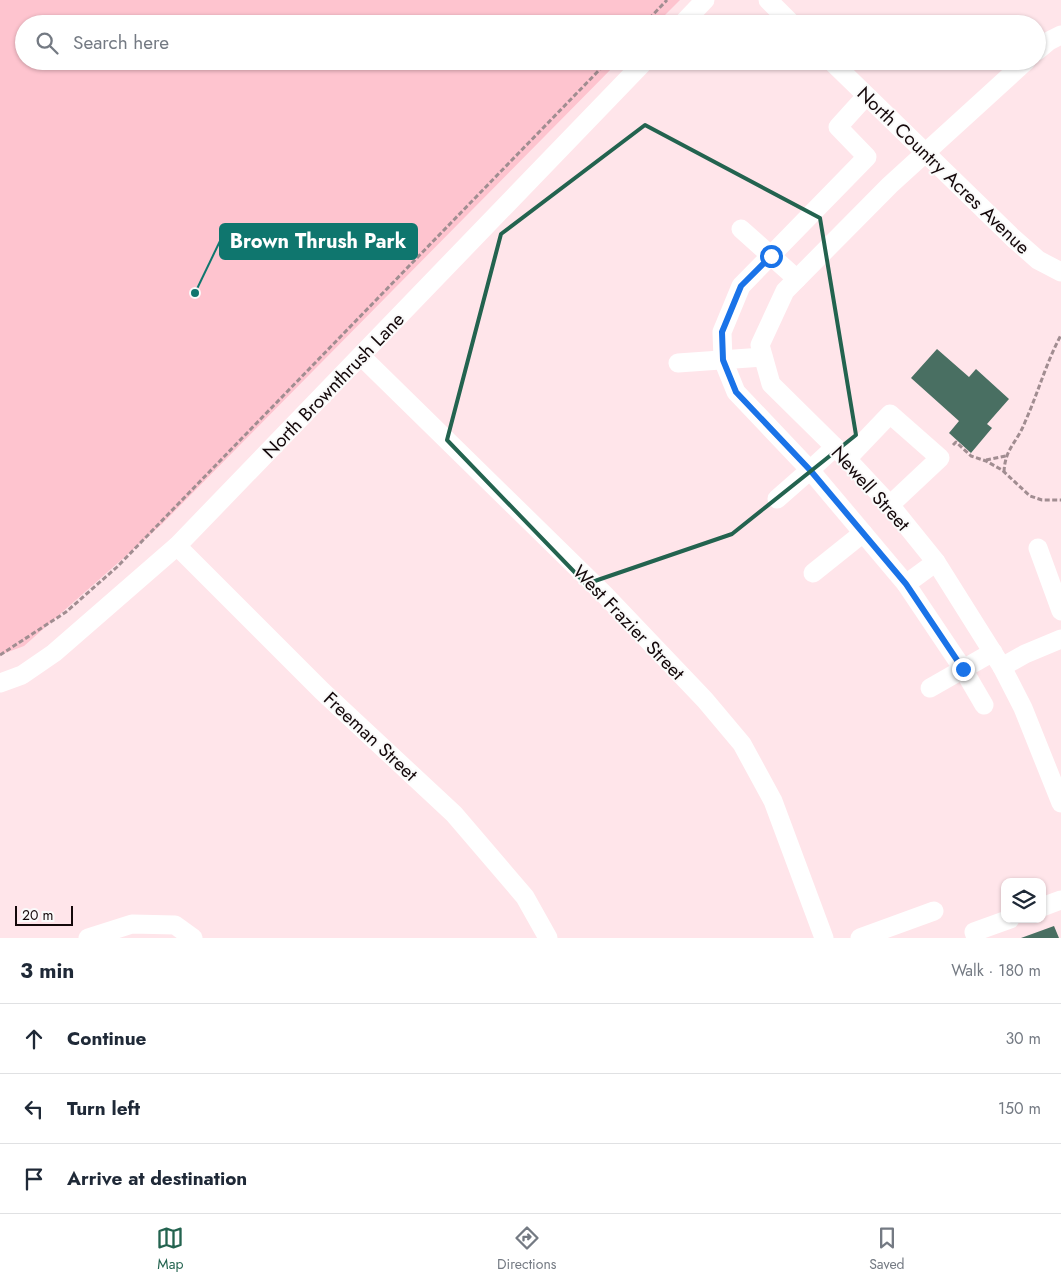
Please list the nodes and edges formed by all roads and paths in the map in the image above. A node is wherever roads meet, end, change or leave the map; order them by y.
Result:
1 (667, 0) edge
2 (705, 0) edge
3 (768, 0) edge
4 (653, 15) edge
5 (691, 15) edge
6 (783, 15) edge
7 (1061, 35) edge
8 (1046, 44) edge
9 (599, 70) edge
10 (637, 70) edge
11 (840, 70) edge
12 (1016, 70) edge
13 (866, 96) junction
14 (926, 153) junction
15 (741, 229) dead end
16 (771, 256) junction
17 (1061, 272) edge
18 (797, 279) junction
19 (1061, 335) edge
20 (361, 356) junction
21 (763, 357) junction
22 (723, 360) junction
23 (678, 363) dead end
24 (841, 453) junction
25 (1006, 456) junction
26 (940, 458) junction
27 (986, 461) junction
28 (810, 470) junction
29 (1004, 472) junction
30 (777, 499) dead end
31 (1061, 500) edge
32 (890, 505) junction
33 (863, 532) junction
34 (178, 546) junction
35 (1038, 548) dead end
36 (936, 562) junction
37 (813, 573) dead end
38 (906, 584) junction
39 (1061, 611) edge
40 (1061, 639) edge
41 (0, 655) edge
42 (998, 659) junction
43 (963, 669) junction
44 (0, 683) edge
45 (930, 688) dead end
46 (984, 705) dead end
47 (1061, 803) edge
48 (1061, 900) edge
49 (1046, 906) edge
50 (934, 911) dead end
51 (1001, 922) edge
52 (88, 938) edge
53 (193, 938) edge
54 (548, 938) edge
55 (824, 938) edge
56 (860, 938) edge
57 (976, 938) edge

1 - 4 path
2 - 5 street
3 - 6 street
7 - 8 street
9 - 41 path
10 - 20 street, North Brownthrush Lane
11 - 13 street, North Country Acres Avenue
12 - 14 street, Newell Street
13 - 14 street, North Country Acres Avenue
13 - 16 street
14 - 17 street, North Country Acres Avenue
14 - 18 street, Newell Street
15 - 16 street
16 - 18 street
16 - 22 street
18 - 21 street, Newell Street
19 - 25 path
20 - 34 street, North Brownthrush Lane
20 - 55 street, West Frazier Street
21 - 22 street
21 - 24 street, Newell Street
22 - 23 street
22 - 28 street
24 - 26 street
24 - 28 street
24 - 32 street, Newell Street
25 - 27 path
25 - 29 path
26 - 27 path
26 - 32 street
27 - 29 path
28 - 30 street
28 - 33 street
29 - 31 path
32 - 36 street, Newell Street
33 - 37 street
33 - 38 street
34 - 44 street, North Brownthrush Lane
34 - 54 street, Freeman Street
35 - 39 street
36 - 38 street
36 - 42 street, Newell Street
38 - 43 street
40 - 42 street
42 - 43 street
42 - 47 street, Newell Street
43 - 45 street
43 - 46 street
48 - 49 street
50 - 56 street
51 - 57 street
52 - 53 street

